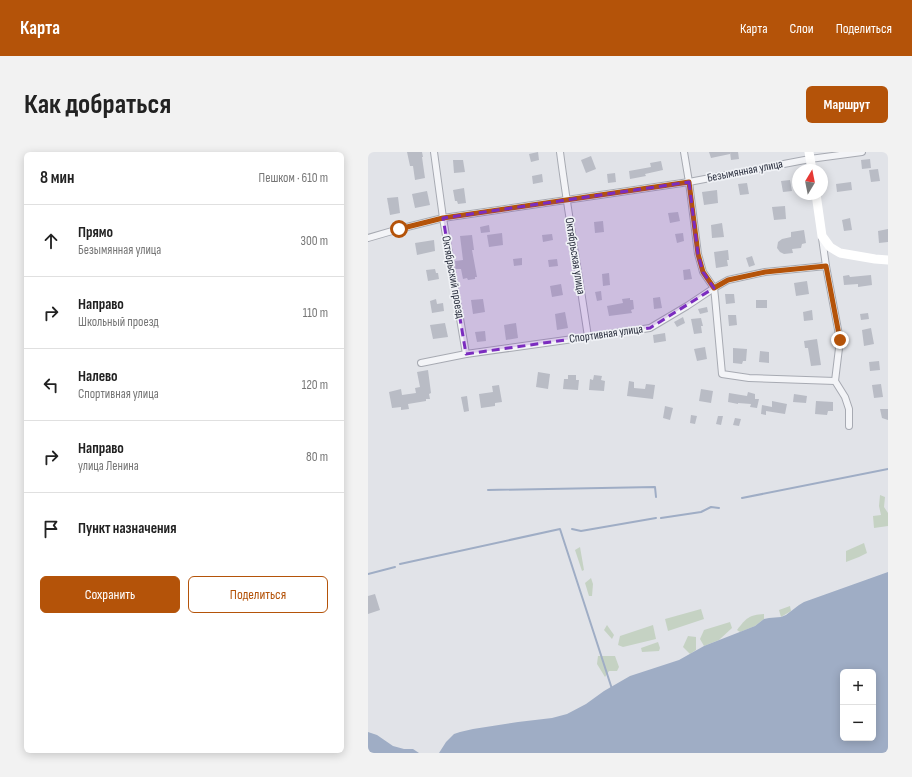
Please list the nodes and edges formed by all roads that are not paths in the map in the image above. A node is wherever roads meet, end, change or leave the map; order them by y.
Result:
1 (434, 152) edge
2 (560, 152) edge
3 (684, 152) edge
4 (862, 152) edge
5 (809, 155) edge
6 (689, 182) junction
7 (566, 200) junction
8 (817, 200) edge
9 (443, 218) junction
10 (822, 236) junction
11 (368, 238) edge
12 (888, 260) edge
13 (826, 266) junction
14 (714, 288) junction
15 (588, 337) junction
16 (466, 354) junction
17 (421, 363) dead end
18 (835, 381) junction
19 (848, 426) dead end

1 - 9 street, Октябрьский проезд
2 - 7 street, Октябрьская улица
3 - 6 street
4 - 5 street, Безымянная улица
5 - 6 street, Безымянная улица
6 - 7 street, Безымянная улица
6 - 14 street
7 - 9 street, Безымянная улица
7 - 15 street, Октябрьская улица
8 - 10 street
9 - 11 street, Безымянная улица
9 - 16 street, Октябрьский проезд
10 - 12 street
10 - 13 street
13 - 14 street, Спортивная улица
13 - 18 street
14 - 15 street, Спортивная улица
14 - 18 street
15 - 16 street, Спортивная улица
16 - 17 street, Спортивная улица
18 - 19 street

